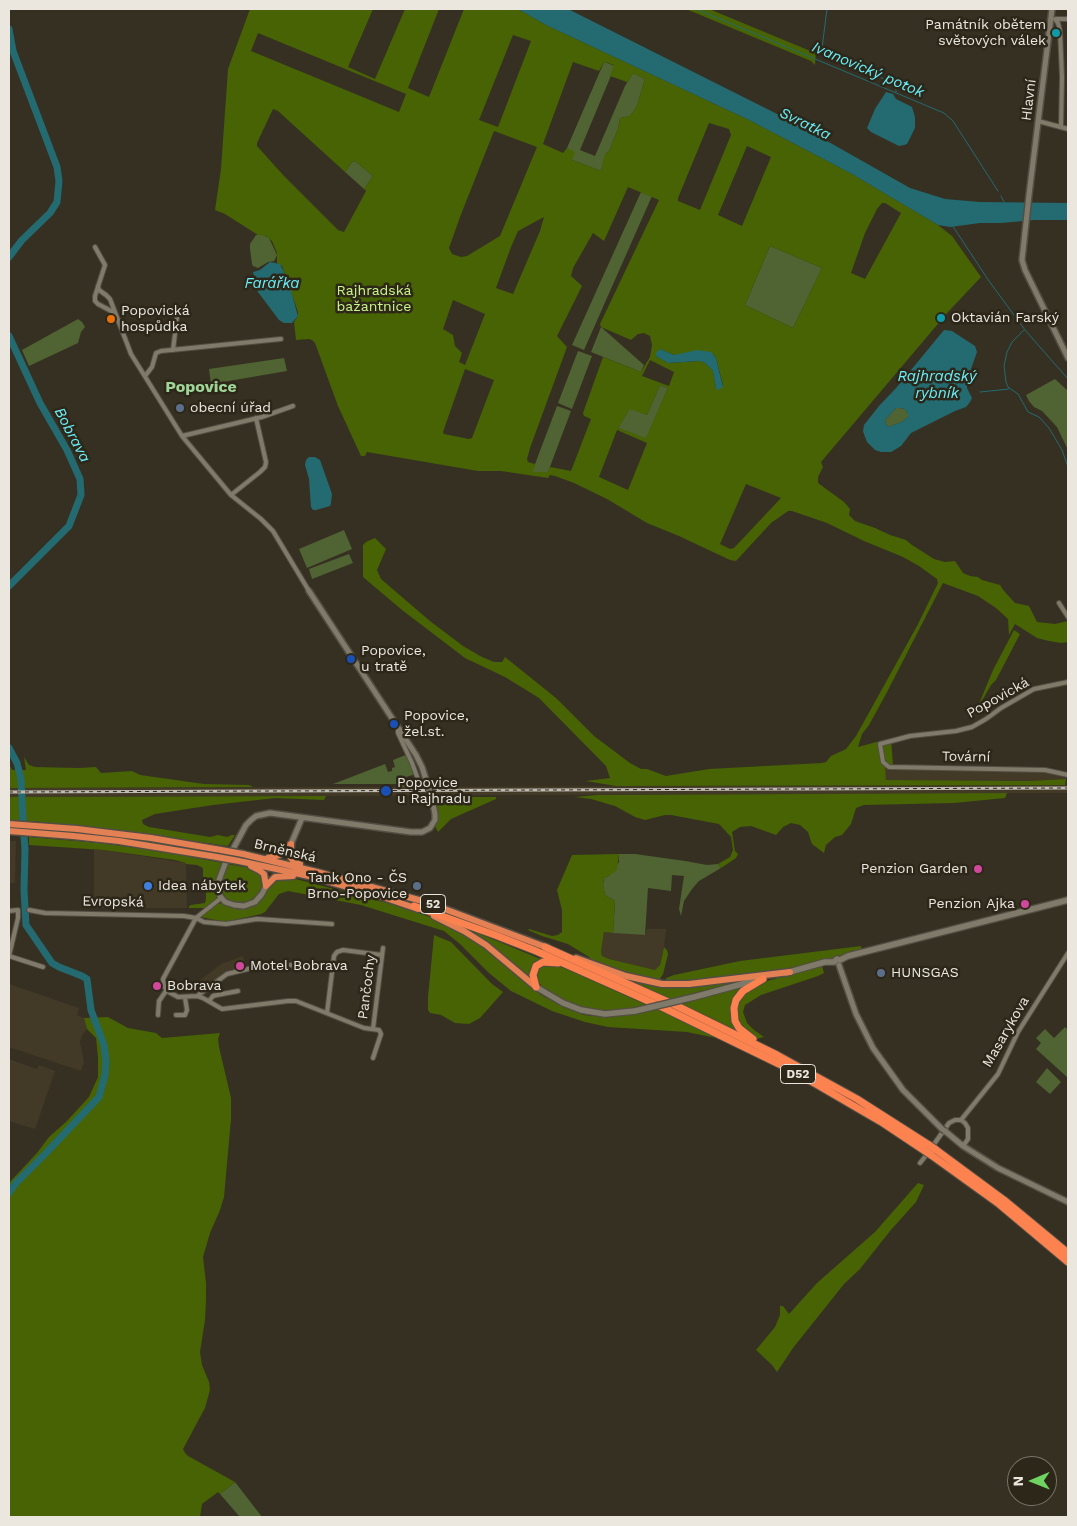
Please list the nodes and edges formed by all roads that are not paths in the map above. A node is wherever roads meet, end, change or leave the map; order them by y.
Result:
1 (1052, 9) edge
2 (1053, 19) junction
3 (1068, 19) edge
4 (1038, 121) junction
5 (1061, 126) junction
6 (1068, 129) edge
7 (95, 247) dead end
8 (98, 286) junction
9 (101, 292) junction
10 (95, 294) junction
11 (114, 313) junction
12 (177, 317) dead end
13 (281, 339) dead end
14 (174, 350) junction
15 (1068, 358) edge
16 (145, 376) junction
17 (293, 406) dead end
18 (256, 418) junction
19 (182, 436) junction
20 (231, 495) junction
21 (309, 591) joint
22 (1060, 603) dead end
23 (1068, 617) edge
24 (1068, 682) edge
25 (400, 729) junction
26 (880, 744) joint
27 (1068, 775) edge
28 (419, 786) dead end
29 (302, 818) junction
30 (11, 824) edge
31 (33, 829) junction
32 (12, 831) edge
33 (290, 844) junction
34 (262, 858) junction
35 (238, 861) junction
36 (317, 872) junction
37 (309, 876) junction
38 (266, 886) junction
39 (221, 898) junction
40 (1068, 900) edge
41 (414, 906) junction
42 (29, 910) dead end
43 (9, 911) edge
44 (196, 918) junction
45 (332, 924) dead end
46 (545, 946) junction
47 (383, 948) dead end
48 (1068, 953) edge
49 (382, 955) junction
50 (838, 962) junction
51 (573, 966) junction
52 (43, 967) dead end
53 (332, 968) junction
54 (790, 972) junction
55 (763, 979) junction
56 (536, 987) junction
57 (166, 991) junction
58 (238, 991) dead end
59 (197, 996) junction
60 (185, 998) junction
61 (209, 1001) junction
62 (327, 1013) junction
63 (158, 1015) dead end
64 (176, 1016) dead end
65 (373, 1029) junction
66 (777, 1055) junction
67 (373, 1058) dead end
68 (961, 1120) junction
69 (963, 1146) junction
70 (930, 1150) junction
71 (920, 1164) dead end
72 (1068, 1202) edge
73 (1068, 1253) edge
74 (1068, 1262) edge

1 - 2 street, Hlavní
2 - 3 street
2 - 4 street, Hlavní
2 - 5 street
4 - 5 street
4 - 15 street, Hlavní
5 - 6 street
7 - 8 street
8 - 9 street
8 - 10 street
9 - 10 street
9 - 11 street
10 - 11 street
11 - 16 street
12 - 14 street
13 - 14 street
14 - 16 street
16 - 19 street
17 - 18 street
18 - 19 street
18 - 20 street
19 - 20 street
20 - 21 street
21 - 25 street
22 - 23 street
24 - 26 street, Popovická
25 - 28 street
25 - 29 street, bridge
26 - 27 street, Tovární
29 - 33 street
29 - 39 street
30 - 31 highway, Brněnská / 52
31 - 32 highway, Brněnská / 52
31 - 34 highway, Brněnská / 52, bridge
31 - 35 highway, Brněnská / 52, bridge
33 - 34 highway
33 - 36 highway
34 - 36 highway, Brněnská / 52
35 - 37 highway, Brněnská / 52
35 - 38 highway
36 - 46 highway, Brněnská / 52
37 - 38 highway
37 - 41 highway, Brněnská / 52
38 - 39 street
39 - 44 street
40 - 50 main road
41 - 51 highway, D52
41 - 56 highway, Brněnská
42 - 44 street, Evropská
43 - 52 street
44 - 45 street
44 - 57 street
46 - 54 highway, Brněnská
46 - 66 highway, D52
47 - 49 street, Pančochy
48 - 68 street, Masarykova
49 - 53 street
49 - 65 street, Pančochy
50 - 54 main road
50 - 69 street
51 - 56 highway
51 - 70 highway, D52
53 - 59 street
53 - 62 street
54 - 55 main road
55 - 56 main road, bridge
55 - 66 highway
57 - 60 street
57 - 63 street
58 - 61 street
59 - 60 street
59 - 61 street
60 - 64 street
61 - 62 street
62 - 65 street
65 - 67 street
66 - 70 highway, D52
68 - 69 street
68 - 71 street, Masarykova
69 - 72 street
70 - 73 highway, D52
70 - 74 highway, D52

